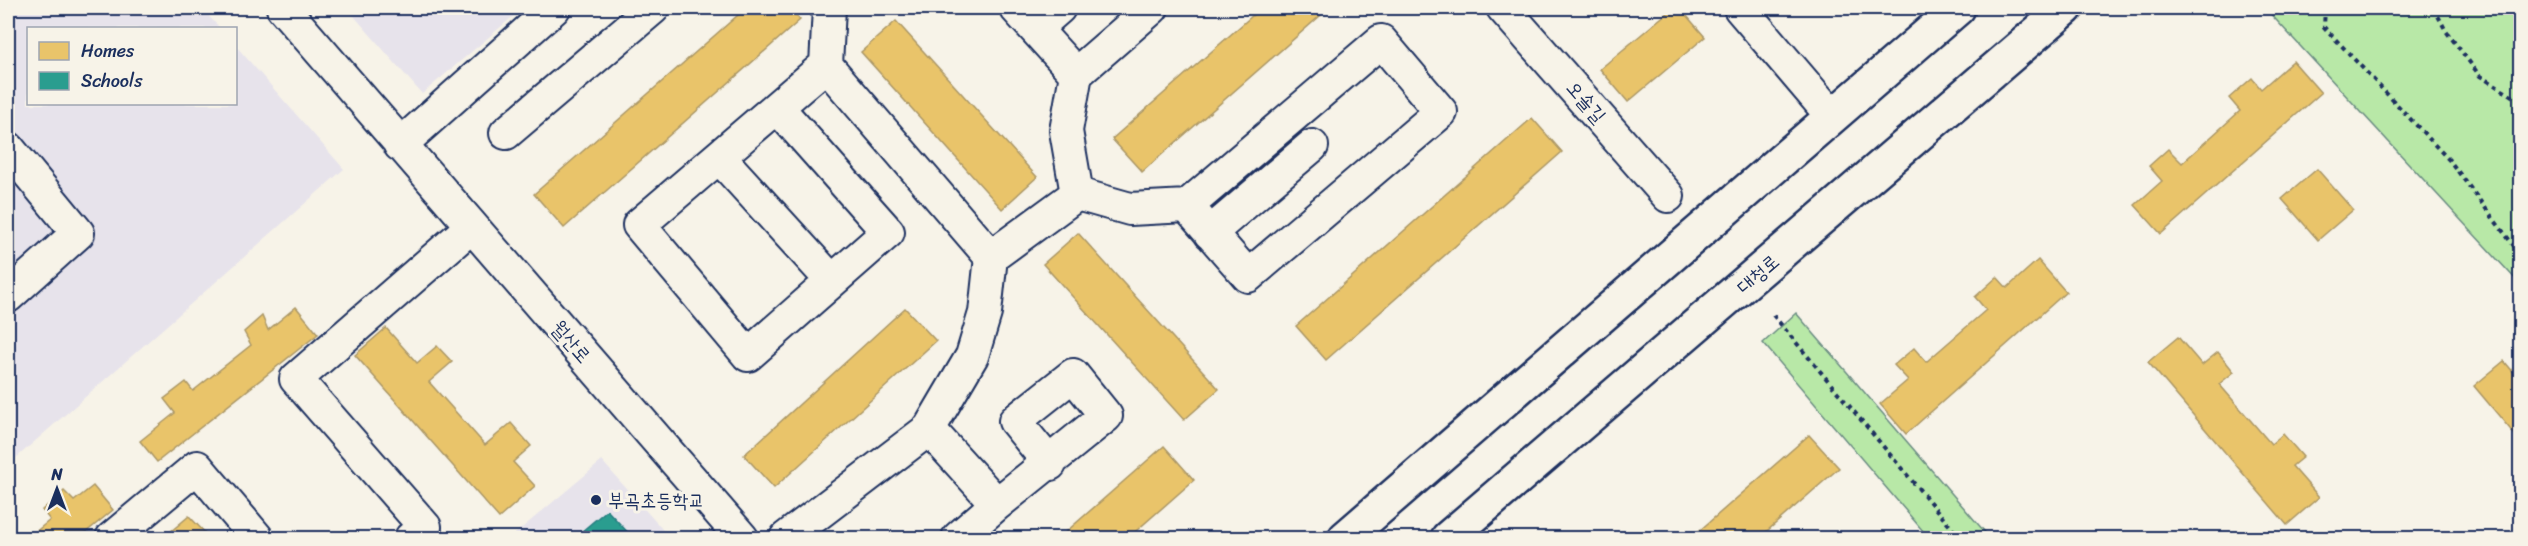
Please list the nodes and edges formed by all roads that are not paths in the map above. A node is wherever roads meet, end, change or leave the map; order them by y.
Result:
1 (283, 8) edge
2 (554, 8) edge
3 (652, 8) edge
4 (829, 8) edge
5 (1059, 8) edge
6 (1152, 8) edge
7 (1503, 8) edge
8 (1740, 8) edge
9 (1958, 8) edge
10 (2066, 8) edge
11 (1026, 18) edge
12 (826, 65) junction
13 (1076, 74) junction
14 (777, 107) junction
15 (1832, 116) junction
16 (506, 134) dead end
17 (400, 145) junction
18 (1312, 146) dead end
19 (8, 148) edge
20 (718, 157) junction
21 (20, 182) edge
22 (1077, 194) junction
23 (1668, 196) dead end
24 (1187, 206) junction
25 (471, 227) junction
26 (1210, 232) junction
27 (991, 257) junction
28 (832, 281) junction
29 (8, 296) edge
30 (929, 429) junction
31 (1050, 464) dead end
32 (997, 504) junction
33 (112, 538) edge
34 (257, 538) edge
35 (411, 538) edge
36 (742, 538) edge
37 (786, 538) edge
38 (958, 538) edge
39 (1345, 538) edge
40 (1448, 538) edge

1 - 17 street, 월산로
2 - 17 street
3 - 16 street
4 - 12 street
5 - 11 street
6 - 13 street
7 - 23 street, 오솔길
8 - 15 street
9 - 15 main road
10 - 40 main road, 대청로
11 - 13 street
12 - 14 street
12 - 27 street
13 - 22 street
14 - 20 street
14 - 28 street
15 - 39 main road
17 - 25 street, 월산로
18 - 26 street
19 - 21 street
20 - 28 street
20 - 28 street
21 - 29 street
22 - 24 street
22 - 27 street
24 - 26 street
24 - 26 street
25 - 35 street
25 - 36 street, 월산로
27 - 30 street
30 - 32 street
30 - 37 street
31 - 32 street
32 - 38 street
33 - 34 street

